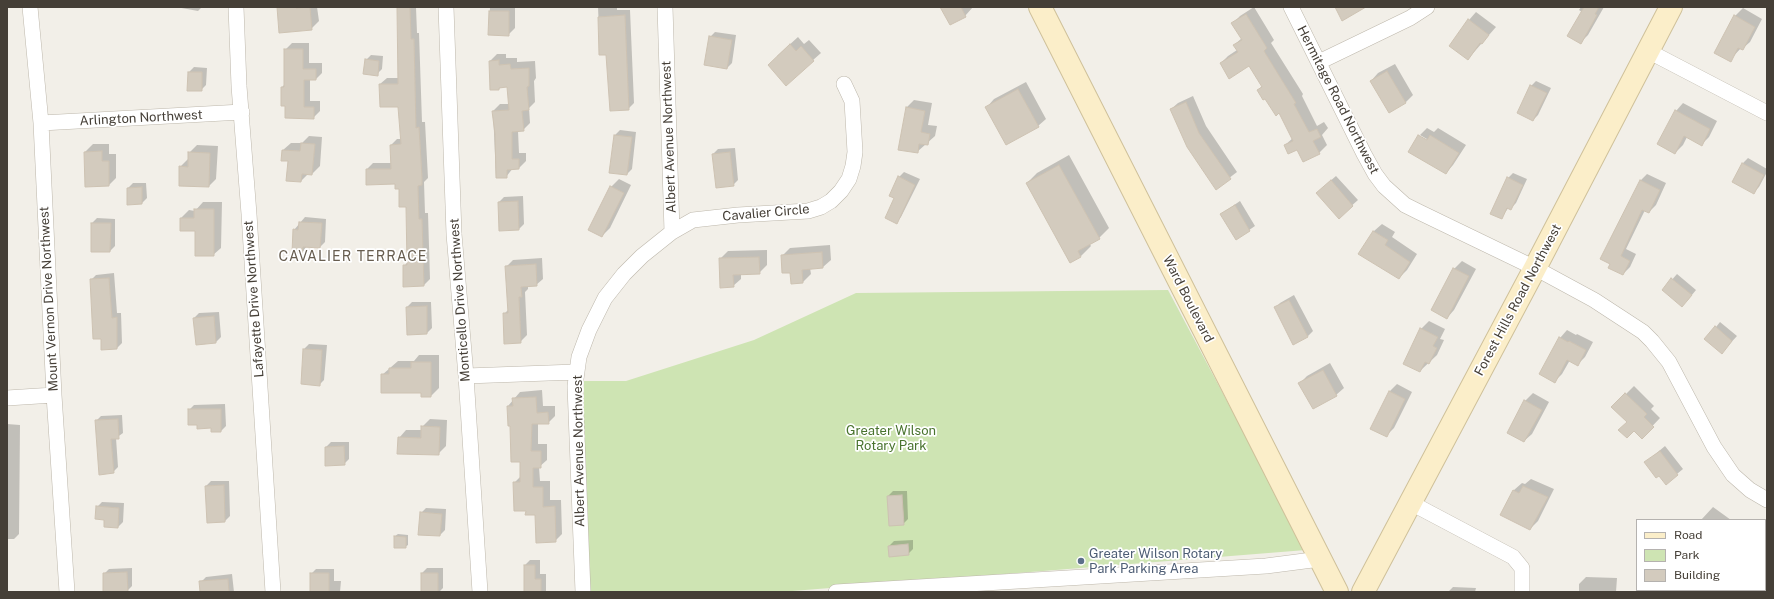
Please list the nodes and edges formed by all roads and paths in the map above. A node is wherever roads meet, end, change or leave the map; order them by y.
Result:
1 (30, 7) edge
2 (236, 7) edge
3 (446, 7) edge
4 (665, 7) edge
5 (1040, 7) edge
6 (1291, 7) edge
7 (1427, 7) edge
8 (1671, 7) edge
9 (1648, 51) junction
10 (1319, 62) junction
11 (844, 84) dead end
12 (242, 112) junction
13 (1767, 113) edge
14 (41, 123) junction
15 (672, 232) junction
16 (1535, 268) junction
17 (576, 372) junction
18 (466, 376) junction
19 (54, 395) junction
20 (7, 398) edge
21 (1767, 500) edge
22 (1411, 503) junction
23 (1320, 559) junction
24 (873, 591) edge
25 (67, 592) edge
26 (273, 592) edge
27 (480, 592) edge
28 (583, 592) edge
29 (836, 592) edge
30 (1337, 592) edge
31 (1363, 592) edge
32 (1522, 592) edge

1 - 14 street, Mount Vernon Drive Northwest
2 - 12 street, Lafayette Drive Northwest
3 - 18 street, Monticello Drive Northwest
4 - 15 street, Albert Avenue Northwest
5 - 23 main road, Ward Boulevard
6 - 10 street, Hermitage Road Northwest
7 - 10 street
8 - 9 main road, Forest Hills Road Northwest
9 - 13 street
9 - 16 main road, Forest Hills Road Northwest
10 - 16 street, Hermitage Road Northwest
11 - 15 street, Cavalier Circle
12 - 14 street, Arlington Northwest
12 - 26 street, Lafayette Drive Northwest
14 - 19 street, Mount Vernon Drive Northwest
15 - 17 street, Albert Avenue Northwest
16 - 21 street, Hermitage Road Northwest
16 - 22 main road, Forest Hills Road Northwest
17 - 18 street
17 - 28 street, Albert Avenue Northwest
18 - 27 street, Monticello Drive Northwest
19 - 20 street
19 - 25 street, Mount Vernon Drive Northwest
22 - 31 main road, Forest Hills Road Northwest
22 - 32 street
23 - 24 street
23 - 30 main road, Ward Boulevard
24 - 29 street

